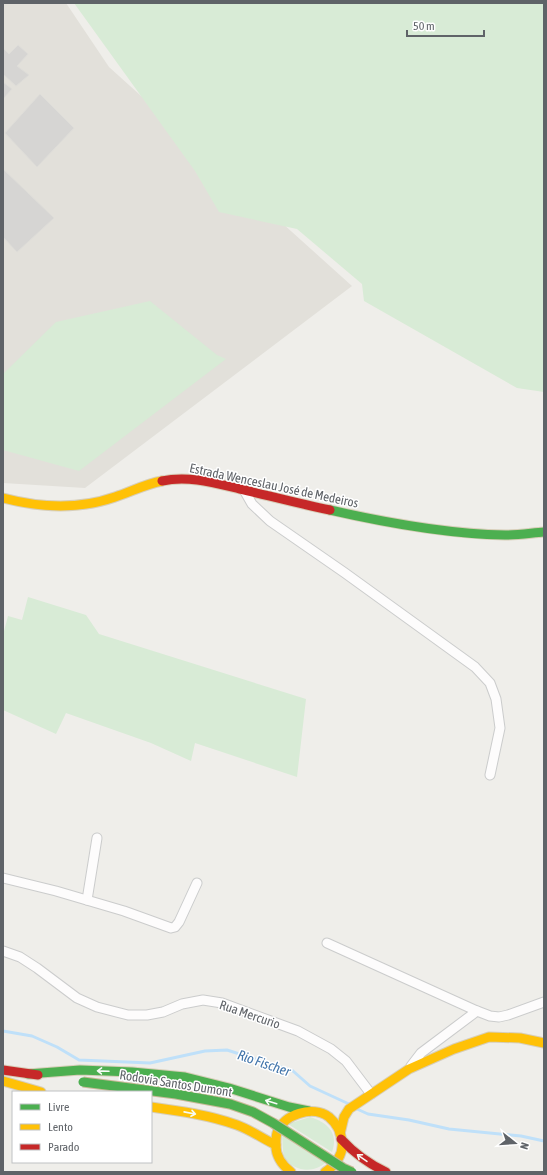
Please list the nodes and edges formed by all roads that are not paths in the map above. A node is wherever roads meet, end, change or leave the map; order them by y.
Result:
1 (244, 490) junction
2 (3, 498) edge
3 (544, 532) edge
4 (490, 775) dead end
5 (97, 838) dead end
6 (3, 878) edge
7 (197, 883) dead end
8 (87, 900) junction
9 (327, 943) dead end
10 (3, 951) edge
11 (544, 1002) edge
12 (477, 1011) junction
13 (544, 1043) edge
14 (409, 1069) junction
15 (3, 1070) edge
16 (28, 1074) junction
17 (3, 1081) edge
18 (38, 1091) edge
19 (371, 1094) junction
20 (152, 1107) edge
21 (350, 1109) junction
22 (309, 1111) junction
23 (319, 1112) junction
24 (341, 1137) junction
25 (276, 1148) junction
26 (275, 1167) dead end
27 (291, 1172) edge
28 (325, 1172) edge
29 (352, 1172) edge
30 (386, 1172) edge

1 - 2 main road, Estrada Wenceslau José de Medeiros
1 - 3 main road, Estrada Wenceslau José de Medeiros
1 - 4 street
5 - 8 street
6 - 8 street
7 - 8 street
9 - 12 street
10 - 19 street, Rua Mercurio
11 - 12 street
12 - 14 street
13 - 14 main road
14 - 19 main road
15 - 16 main road, Rodovia Santos Dumont
22 -> 16 main road
16 - 29 main road, Rodovia Santos Dumont, bridge
17 - 18 main road
19 - 21 main road
20 -> 25 main road
21 - 23 main road
21 - 24 main road
22 - 23 main road
22 - 25 main road
23 - 24 main road
24 - 28 main road
30 -> 24 main road
25 - 26 main road
25 - 27 main road

